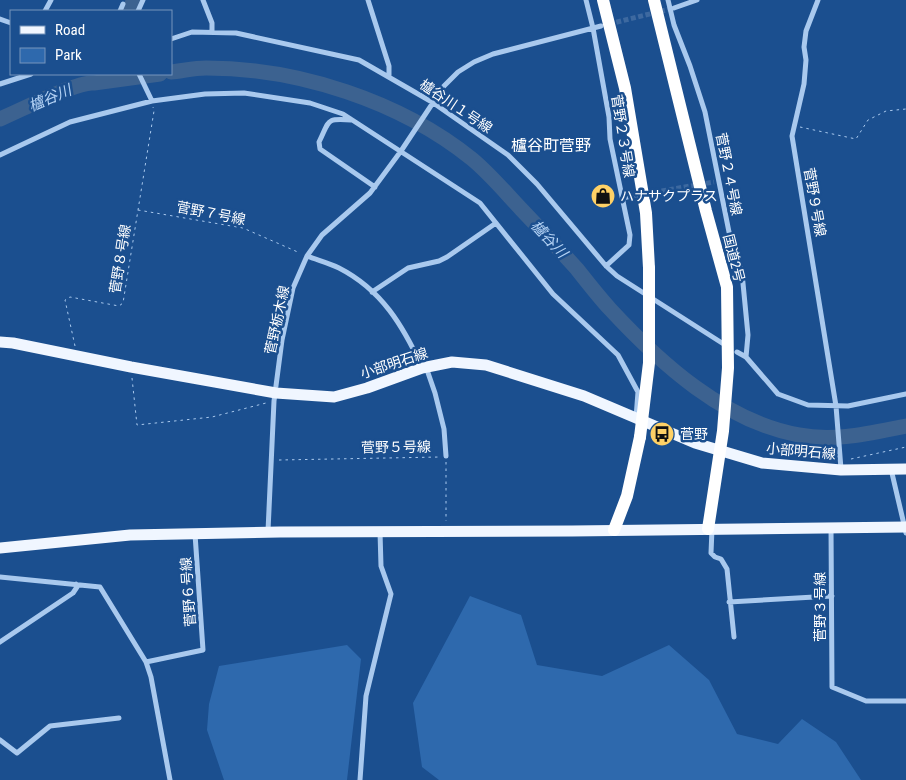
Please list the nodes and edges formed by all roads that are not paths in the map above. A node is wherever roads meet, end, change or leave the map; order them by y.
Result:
1 (210, 0) edge
2 (368, 0) edge
3 (586, 0) edge
4 (603, 0) edge
5 (654, 0) edge
6 (668, 0) edge
7 (697, 0) edge
8 (818, 0) edge
9 (203, 1) edge
10 (123, 4) dead end
11 (674, 8) tunnel mouth
12 (120, 10) edge
13 (602, 26) tunnel mouth
14 (593, 28) junction
15 (212, 32) junction
16 (172, 39) edge
17 (28, 75) edge
18 (139, 75) edge
19 (389, 77) junction
20 (0, 84) edge
21 (152, 101) junction
22 (432, 102) junction
23 (353, 121) junction
24 (401, 151) junction
25 (0, 155) edge
26 (375, 187) junction
27 (632, 196) tunnel mouth
28 (622, 198) junction
29 (496, 223) junction
30 (307, 256) junction
31 (606, 266) junction
32 (372, 292) junction
33 (0, 342) edge
34 (722, 343) dead end
35 (737, 352) dead end
36 (746, 357) junction
37 (424, 368) junction
38 (906, 394) edge
39 (275, 397) junction
40 (836, 406) junction
41 (636, 418) junction
42 (721, 451) junction
43 (446, 456) road end
44 (841, 465) junction
45 (891, 469) junction
46 (906, 469) edge
47 (831, 527) junction
48 (710, 528) junction
49 (905, 529) edge
50 (614, 530) junction
51 (268, 532) junction
52 (380, 532) junction
53 (195, 533) junction
54 (0, 548) edge
55 (0, 577) edge
56 (76, 584) junction
57 (832, 596) junction
58 (729, 602) junction
59 (734, 637) dead end
60 (0, 642) edge
61 (146, 662) junction
62 (906, 701) edge
63 (119, 718) dead end
64 (0, 740) edge
65 (170, 780) edge
66 (360, 780) edge

1 - 9 street
2 - 19 street
3 - 14 street, 菅野２３号線
4 - 50 highway, bridge
5 - 42 highway, 国道2号
6 - 36 street, 菅野２４号線
7 - 11 street
8 - 40 street, 菅野９号線
9 - 15 street
10 - 12 street
13 - 14 street
14 - 22 street
14 - 28 street, 菅野２３号線
15 - 16 street, 櫨谷川１号線
15 - 19 street, 櫨谷川１号線
17 - 20 street
18 - 21 street
19 - 22 street, 櫨谷川１号線
21 - 23 street
21 - 25 street
22 - 24 street, 菅野栃木線
22 - 31 street, 櫨谷川１号線
23 - 24 street
23 - 26 street
24 - 26 street, 菅野栃木線
24 - 29 street
26 - 30 street, 菅野栃木線
27 - 28 street
28 - 31 street, 菅野２３号線
29 - 32 street
29 - 41 street
30 - 32 street
30 - 39 street, 菅野栃木線
31 - 34 street, 櫨谷川１号線
32 - 37 street
33 - 39 main road, 小部明石線
35 - 36 street
36 - 40 street
37 - 39 main road, 小部明石線
37 - 41 main road, 小部明石線
37 - 43 street
38 - 40 street
39 - 51 street, 菅野栃木線
40 - 44 street, 菅野９号線
41 - 42 main road, 小部明石線
42 - 44 main road, 小部明石線
42 - 48 highway, 国道2号
44 - 45 main road, 小部明石線
45 - 46 main road, 小部明石線
45 - 49 street
47 - 48 main road
47 - 49 main road
47 - 57 street, 菅野３号線
48 - 50 main road
48 - 58 street
50 - 52 main road
51 - 52 main road
51 - 53 main road
52 - 66 street
53 - 54 main road
53 - 61 street, 菅野６号線
55 - 56 street
56 - 60 street
56 - 61 street
57 - 58 street
57 - 62 street, 菅野３号線
58 - 59 street
61 - 65 street
63 - 64 street

